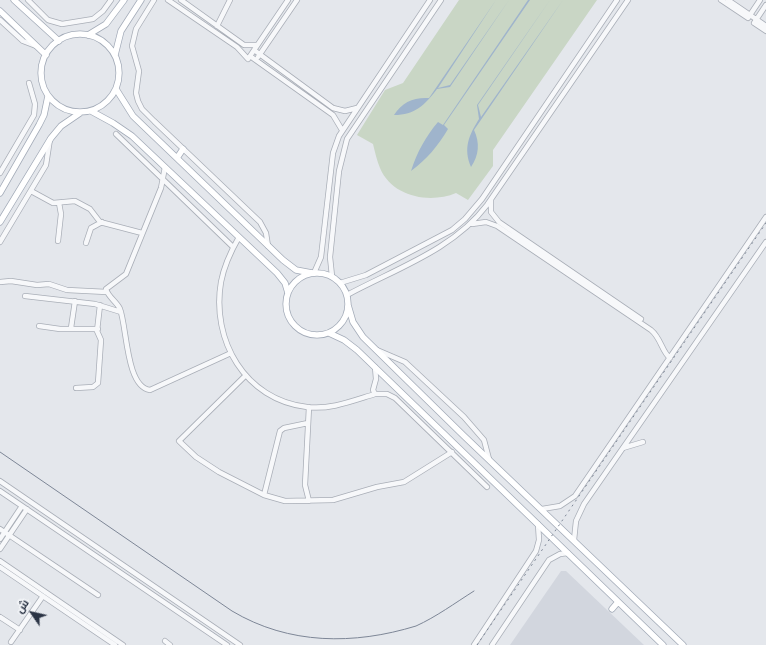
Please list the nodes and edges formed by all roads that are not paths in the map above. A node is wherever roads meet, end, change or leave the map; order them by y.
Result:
1 (14, 0) edge
2 (28, 0) edge
3 (111, 0) edge
4 (124, 0) edge
5 (141, 0) edge
6 (154, 0) edge
7 (168, 0) edge
8 (181, 0) edge
9 (230, 0) edge
10 (288, 0) edge
11 (297, 0) edge
12 (441, 0) edge
13 (617, 0) edge
14 (628, 0) edge
15 (721, 0) edge
16 (728, 0) edge
17 (760, 0) edge
18 (429, 1) edge
19 (766, 5) edge
20 (0, 11) edge
21 (749, 17) junction
22 (756, 19) junction
23 (0, 20) edge
24 (217, 26) junction
25 (766, 26) edge
26 (766, 31) edge
27 (88, 35) junction
28 (59, 41) junction
29 (258, 45) junction
30 (36, 46) junction
31 (254, 50) junction
32 (46, 55) junction
33 (115, 55) junction
34 (260, 55) junction
35 (249, 58) junction
36 (256, 60) junction
37 (29, 83) dead end
38 (116, 89) junction
39 (48, 96) junction
40 (357, 108) junction
41 (91, 111) junction
42 (80, 113) junction
43 (342, 130) junction
44 (116, 134) dead end
45 (51, 138) junction
46 (183, 149) junction
47 (177, 158) junction
48 (165, 167) junction
49 (0, 172) edge
50 (163, 178) junction
51 (31, 191) junction
52 (0, 193) edge
53 (492, 197) junction
54 (59, 203) junction
55 (766, 217) edge
56 (0, 222) edge
57 (102, 222) junction
58 (467, 227) junction
59 (142, 233) junction
60 (239, 237) junction
61 (58, 241) dead end
62 (0, 242) edge
63 (766, 242) edge
64 (86, 243) dead end
65 (268, 246) junction
66 (233, 247) junction
67 (313, 273) junction
68 (572, 275) junction
69 (332, 276) junction
70 (579, 280) junction
71 (0, 282) edge
72 (340, 283) junction
73 (107, 292) junction
74 (288, 293) junction
75 (347, 295) junction
76 (25, 296) dead end
77 (75, 302) junction
78 (100, 305) junction
79 (348, 305) junction
80 (121, 312) junction
81 (39, 326) dead end
82 (71, 328) junction
83 (98, 329) junction
84 (656, 330) dead end
85 (329, 333) junction
86 (376, 349) junction
87 (231, 353) junction
88 (670, 358) junction
89 (375, 368) junction
90 (245, 376) junction
91 (76, 388) dead end
92 (374, 394) junction
93 (309, 407) junction
94 (308, 423) junction
95 (643, 442) dead end
96 (623, 448) junction
97 (452, 452) junction
98 (489, 459) junction
99 (0, 481) edge
100 (493, 481) junction
101 (487, 487) joint
102 (0, 491) edge
103 (264, 495) junction
104 (309, 501) junction
105 (22, 506) junction
106 (27, 509) junction
107 (542, 509) junction
108 (62, 523) junction
109 (538, 524) junction
110 (0, 529) edge
111 (58, 530) junction
112 (7, 533) junction
113 (0, 539) edge
114 (574, 540) junction
115 (0, 549) edge
116 (568, 553) junction
117 (0, 561) edge
118 (0, 567) edge
119 (98, 595) dead end
120 (43, 596) junction
121 (618, 602) junction
122 (612, 609) dead end
123 (0, 617) edge
124 (20, 630) junction
125 (165, 641) dead end
126 (11, 642) dead end
127 (115, 645) edge
128 (123, 645) edge
129 (170, 645) edge
130 (227, 645) edge
131 (240, 645) edge
132 (474, 645) edge
133 (492, 645) edge
134 (663, 645) edge
135 (683, 645) edge

1 - 28 main road
2 - 3 street
4 - 27 main road
5 - 33 main road
6 - 46 street
7 - 35 street
8 - 24 street
9 - 24 street
10 - 29 street
11 - 34 street
12 - 69 street
13 - 72 street
14 - 53 street
15 - 21 street
16 - 21 street
17 - 21 street
18 - 40 street
19 - 22 street
20 - 30 main road
21 - 22 street
22 - 25 street
22 - 26 street
23 - 30 street
24 - 29 street
27 - 28 main road
27 - 33 main road
28 - 32 main road
29 - 31 street
30 - 32 main road
31 - 34 street
31 - 35 street
32 - 39 main road
33 - 38 main road
34 - 36 street
34 - 40 street
35 - 36 street
36 - 43 street
37 - 49 street
38 - 41 main road
38 - 47 main road
39 - 42 main road
39 - 52 main road
40 - 43 street
41 - 42 main road
41 - 48 main road
42 - 45 main road
43 - 67 street
44 - 50 street
45 - 51 street
45 - 56 main road
46 - 47 main road
46 - 65 street
47 - 65 main road
48 - 50 street
48 - 60 main road
50 - 59 street
50 - 66 street
51 - 54 street
51 - 62 street
53 - 58 street
53 - 68 street
54 - 57 street
54 - 61 street
55 - 88 street
57 - 59 street
57 - 64 street
58 - 68 street
58 - 75 street
59 - 73 street
60 - 66 street
60 - 74 main road
63 - 96 street
65 - 67 main road
66 - 87 street
67 - 69 main road
67 - 74 main road
68 - 70 street
69 - 72 main road
70 - 84 street
70 - 88 street
71 - 73 street
72 - 75 main road
73 - 80 street
74 - 85 main road
75 - 79 main road
76 - 77 street
77 - 78 street
77 - 82 street
78 - 80 street
78 - 83 street
79 - 85 main road
79 - 86 main road
80 - 87 street
81 - 82 street
82 - 83 street
83 - 91 street
85 - 89 main road
86 - 98 main road
86 - 98 street
87 - 90 street
88 - 107 street
89 - 92 street
89 - 100 main road
90 - 93 street
90 - 103 street
92 - 93 street
92 - 97 street
93 - 94 street
94 - 103 street
94 - 104 street
95 - 96 street
96 - 114 street
97 - 101 street
97 - 104 street
98 - 107 main road
99 - 108 street
100 - 101 main road
100 - 109 main road
102 - 105 street
103 - 104 street
105 - 106 street
105 - 112 street
106 - 111 street
106 - 112 street
107 - 114 main road
108 - 111 street
108 - 131 street
109 - 116 main road
109 - 132 street
110 - 112 street
111 - 130 street
112 - 113 street
112 - 115 street
112 - 119 street
114 - 135 main road
116 - 121 main road
116 - 133 street
117 - 128 street
118 - 120 street
120 - 124 street
120 - 127 street
121 - 122 main road
121 - 134 main road
123 - 124 street
124 - 126 street
125 - 129 street

